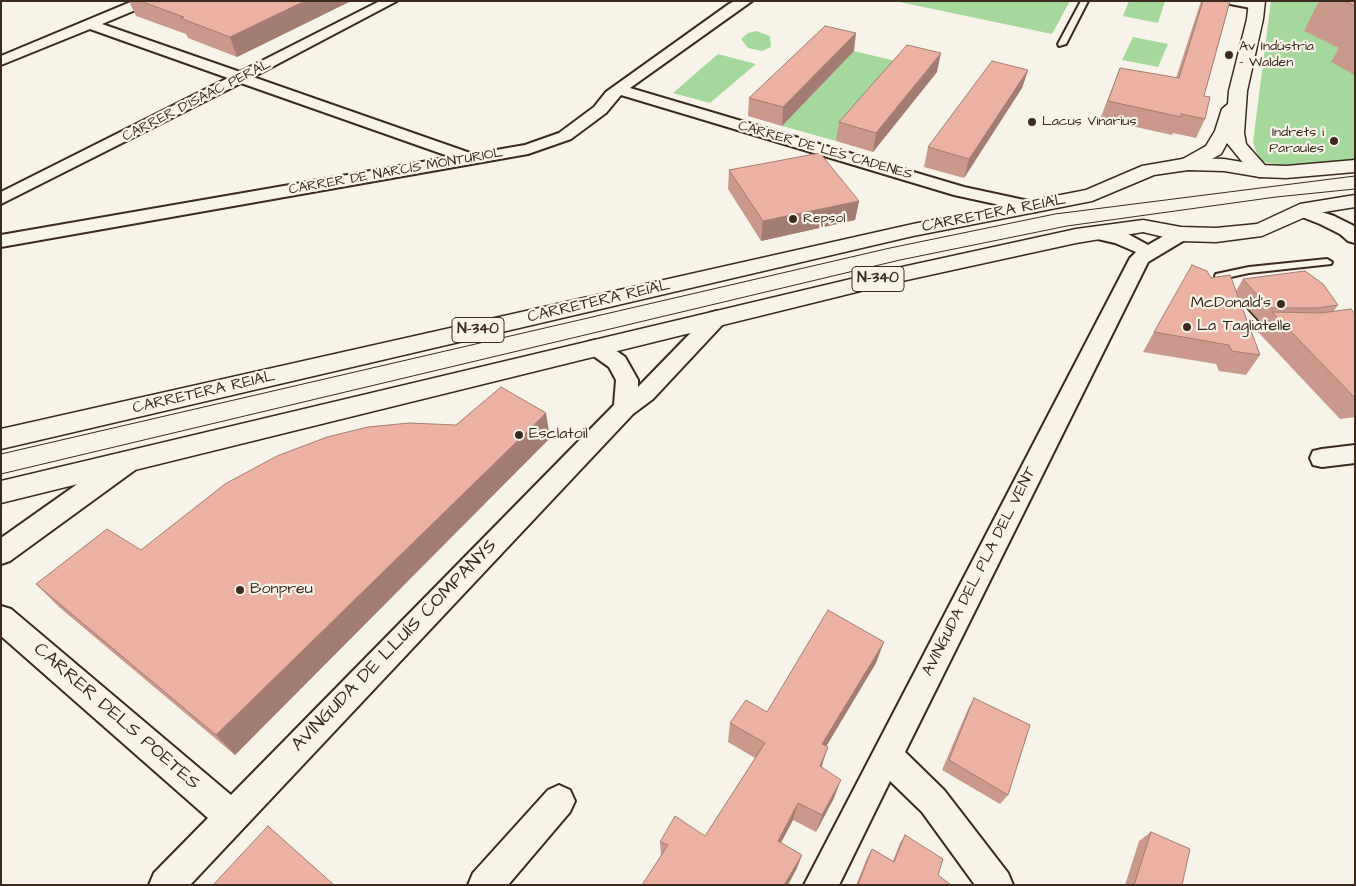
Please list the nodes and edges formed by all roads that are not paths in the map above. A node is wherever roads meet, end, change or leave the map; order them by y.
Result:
1 (145, 1) edge
2 (391, 1) edge
3 (1085, 1) edge
4 (1235, 1) edge
5 (739, 3) edge
6 (1257, 3) edge
7 (92, 25) junction
8 (1062, 44) dead end
9 (1, 61) edge
10 (242, 78) junction
11 (619, 90) junction
12 (1238, 91) junction
13 (470, 159) junction
14 (1188, 164) junction
15 (1355, 166) edge
16 (1260, 171) junction
17 (1, 198) edge
18 (1300, 201) junction
19 (1355, 201) edge
20 (1116, 202) junction
21 (1032, 207) junction
22 (1181, 234) junction
23 (1355, 237) edge
24 (1, 241) edge
25 (1140, 244) junction
26 (1327, 262) dead end
27 (717, 318) junction
28 (1289, 326) edge
29 (596, 347) junction
30 (625, 408) junction
31 (1, 439) edge
32 (1355, 454) edge
33 (1322, 458) dead end
34 (126, 463) junction
35 (1, 492) edge
36 (1, 553) edge
37 (1, 618) edge
38 (886, 756) junction
39 (559, 801) dead end
40 (231, 816) junction
41 (166, 885) edge
42 (484, 885) edge
43 (820, 885) edge
44 (996, 885) edge

1 - 7 street
2 - 10 street, CARRER D'ISAAC PERAL
3 - 8 lane
4 - 6 street
5 - 11 street, CARRER DE NARCÍS MONTURIOL
6 - 12 main road
7 - 9 street
7 - 10 street
10 - 13 street
10 - 17 street, CARRER D'ISAAC PERAL
11 - 13 street, CARRER DE NARCÍS MONTURIOL
11 - 21 street, CARRER DE LES CADENES
12 - 14 main road
12 - 16 main road
13 - 24 street, CARRER DE NARCÍS MONTURIOL
14 - 16 main road, CARRETERA REIAL / N-340
14 - 20 main road, CARRETERA REIAL / N-340
15 - 16 main road, CARRETERA REIAL / N-340
16 - 18 main road, CARRETERA REIAL / N-340
18 - 19 main road, N-340
18 - 22 main road, N-340
18 - 23 street
20 - 21 main road, CARRETERA REIAL / N-340
20 - 25 main road, N-340
21 - 31 main road, CARRETERA REIAL / N-340
22 - 25 main road, N-340
22 - 25 street
25 - 27 main road, N-340
25 - 38 street, AVINGUDA DEL PLA DEL VENT
26 - 28 lane
27 - 29 main road, N-340
27 - 30 street, AVINGUDA DE LLUÍS COMPANYS
29 - 30 street
29 - 34 main road, N-340
30 - 40 street, AVINGUDA DE LLUÍS COMPANYS
32 - 33 street
34 - 35 main road, N-340
34 - 36 street
37 - 40 street, CARRER DELS POETES
38 - 43 street, AVINGUDA DEL PLA DEL VENT
38 - 44 street
39 - 42 street
40 - 41 street, AVINGUDA DE LLUÍS COMPANYS

